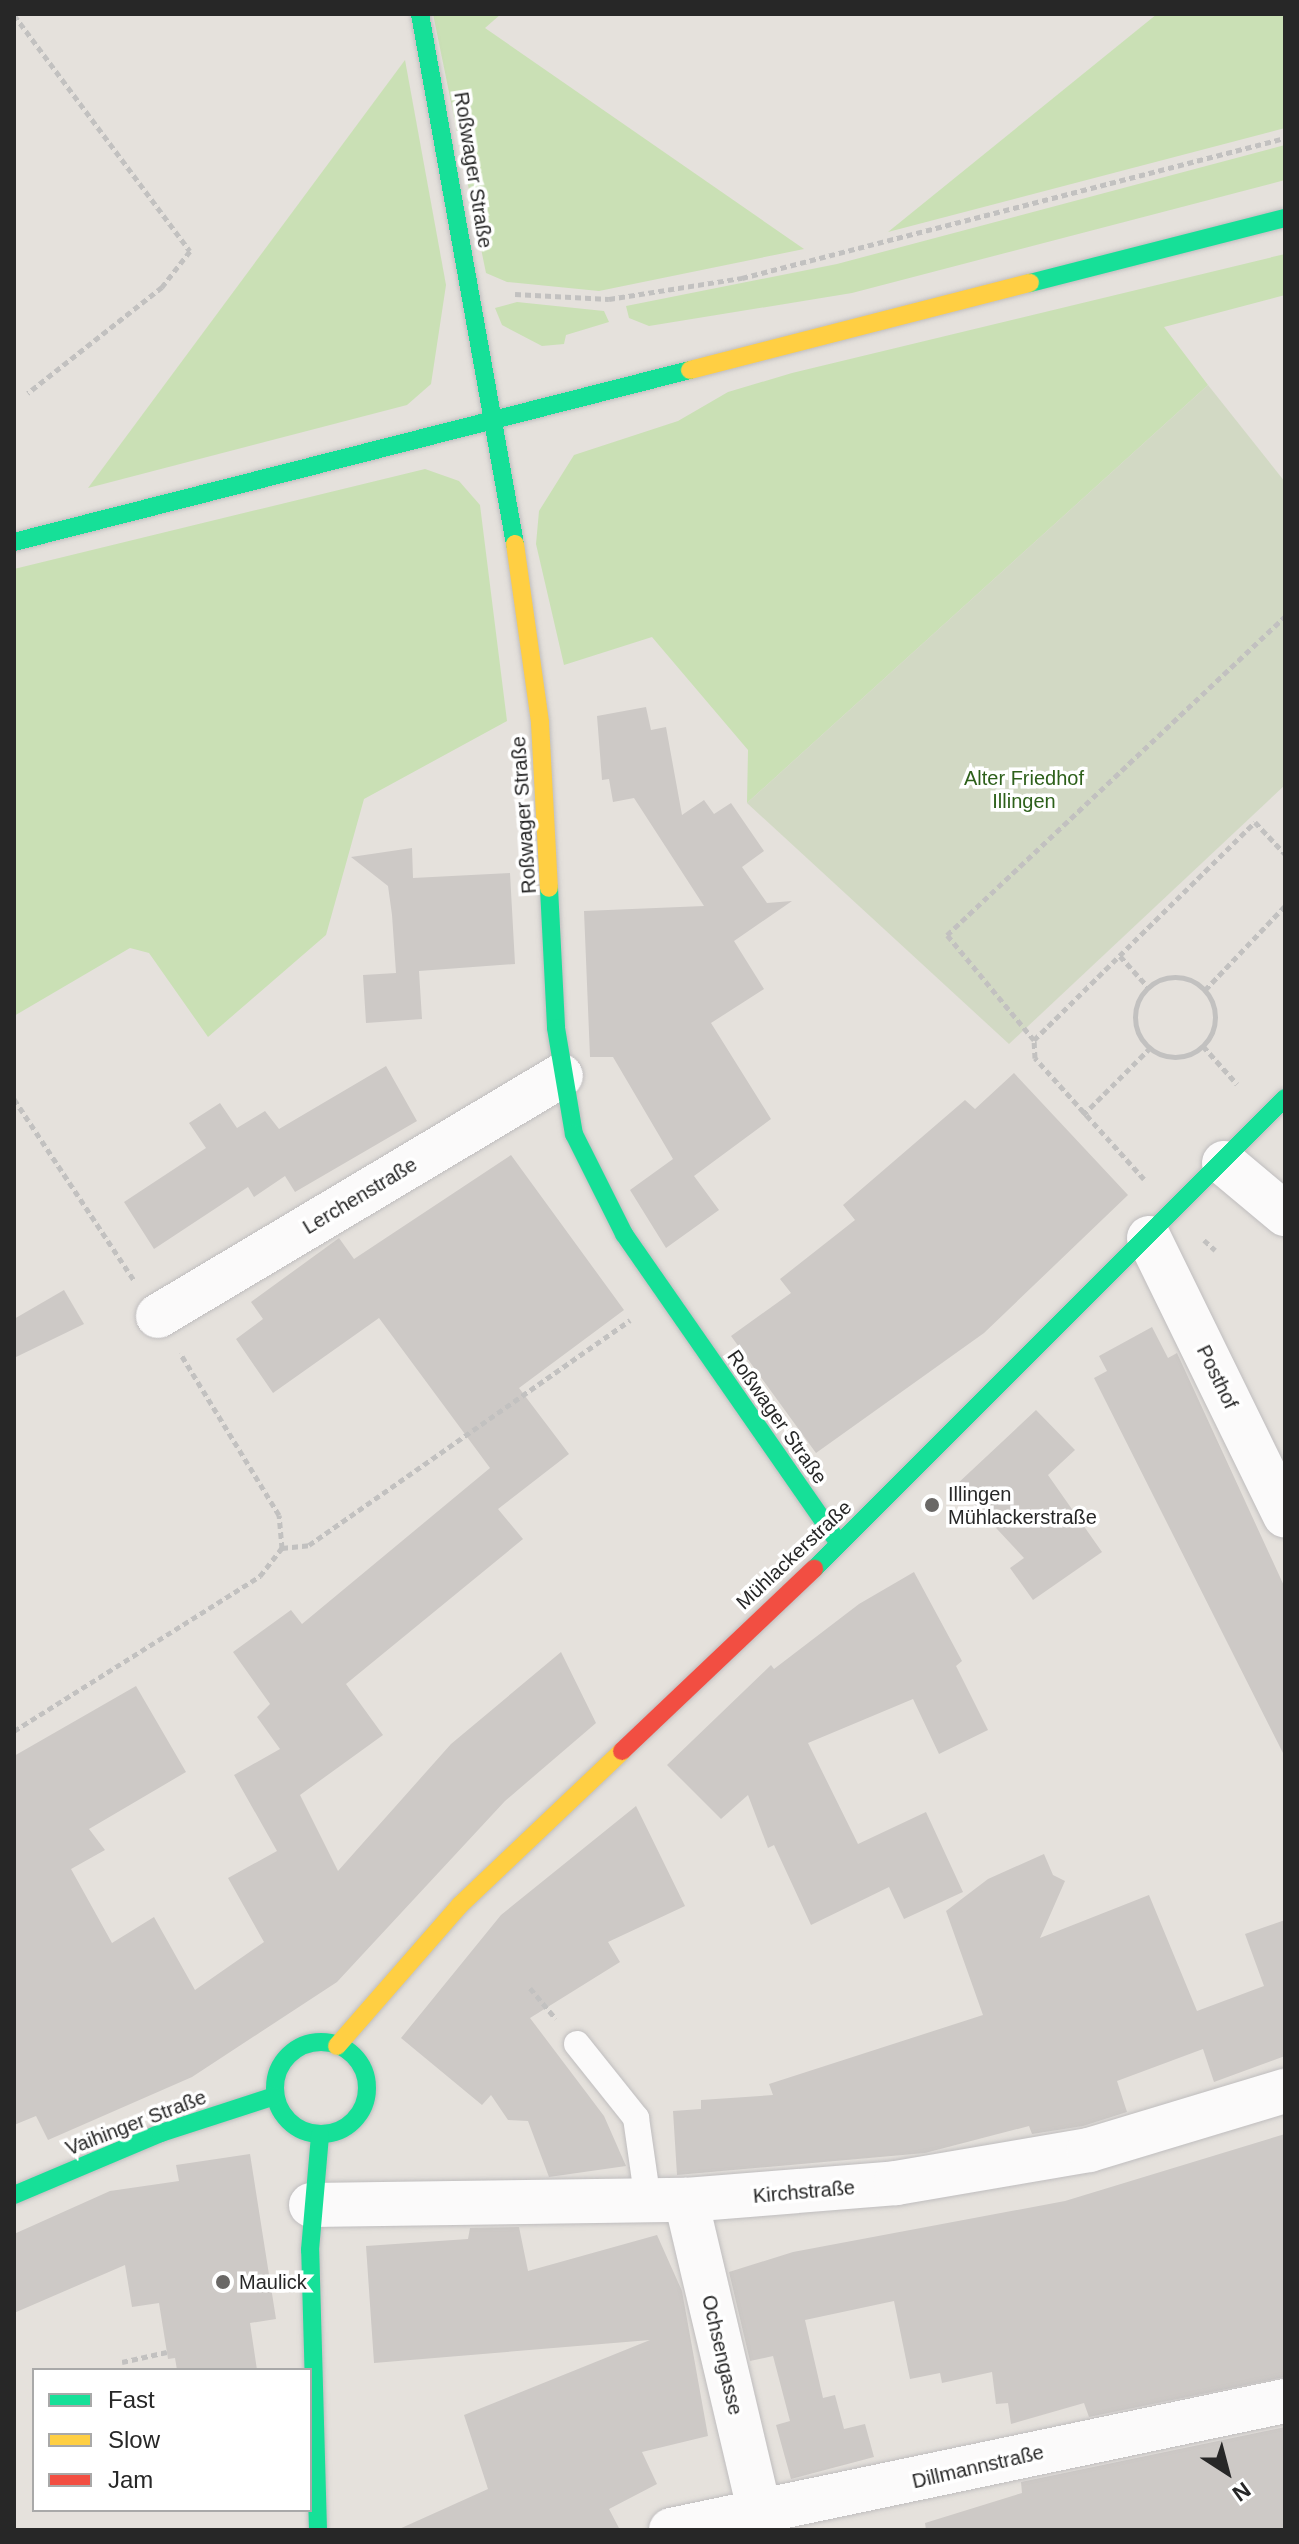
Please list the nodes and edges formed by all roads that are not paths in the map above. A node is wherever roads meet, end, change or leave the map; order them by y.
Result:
1 (420, 14) edge
2 (1285, 218) edge
3 (489, 419) junction
4 (14, 542) edge
5 (561, 1076) junction
6 (1285, 1098) edge
7 (1224, 1163) junction
8 (1285, 1214) edge
9 (1162, 1225) junction
10 (158, 1316) road end
11 (1285, 1515) edge
12 (838, 1542) junction
13 (577, 2044) dead end
14 (337, 2046) junction
15 (1285, 2091) edge
16 (275, 2096) junction
17 (320, 2135) junction
18 (14, 2195) edge
19 (667, 2200) junction
20 (311, 2205) junction
21 (1285, 2401) edge
22 (759, 2510) junction
23 (318, 2530) edge
24 (671, 2530) edge

1 - 3 street, Roßwager Straße
2 - 3 street
3 - 4 street
3 - 5 street, Roßwager Straße
5 - 10 street, Lerchenstraße
5 - 12 street, Roßwager Straße
6 - 7 street, Mühlackerstraße
7 - 8 street
7 - 9 street, Mühlackerstraße
9 - 11 street, Posthof
9 - 12 street, Mühlackerstraße
12 - 14 street, Mühlackerstraße
13 - 19 lane, Ochsengasse
14 - 16 street
14 - 17 street
15 - 19 street, Kirchstraße
16 - 17 street
16 - 18 street, Vaihinger Straße
17 - 20 street
19 - 20 street, Kirchstraße
19 - 22 street, Ochsengasse
20 - 23 street
21 - 22 street, Dillmannstraße
22 - 24 street, Dillmannstraße

